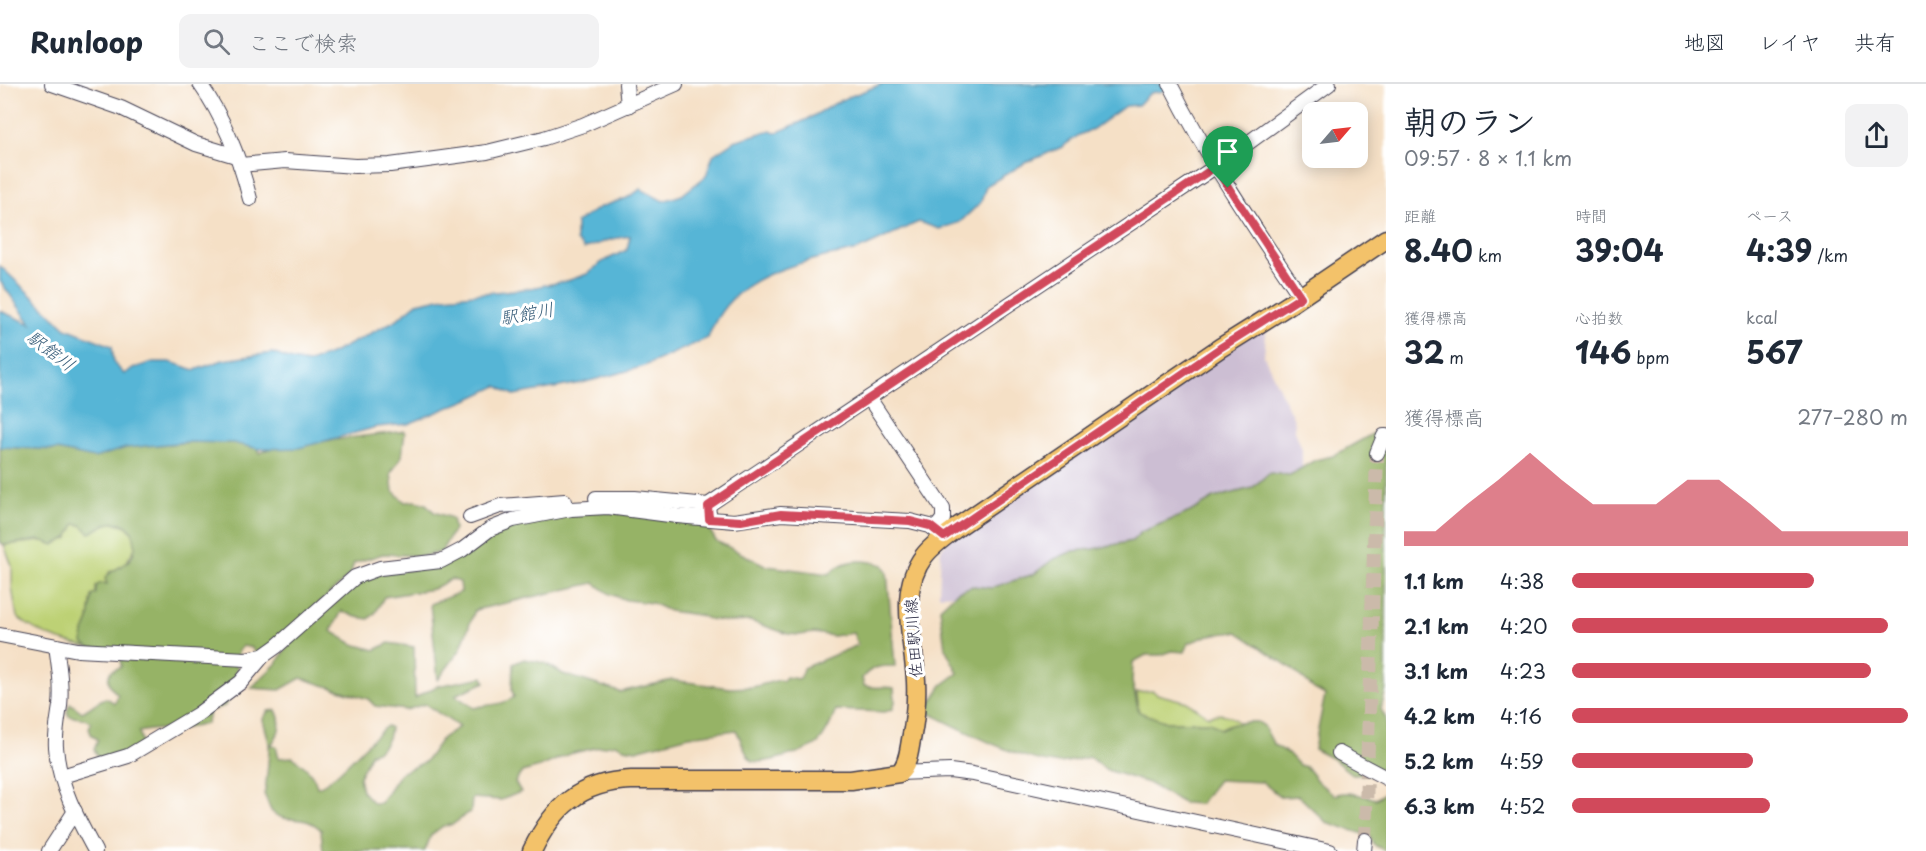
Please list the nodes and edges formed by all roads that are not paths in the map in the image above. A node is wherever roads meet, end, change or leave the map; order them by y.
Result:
1 (52, 84) edge
2 (200, 84) edge
3 (626, 84) edge
4 (676, 84) edge
5 (1170, 84) edge
6 (1329, 84) edge
7 (628, 106) junction
8 (238, 161) junction
9 (1215, 167) junction
10 (250, 199) dead end
11 (1386, 239) edge
12 (1301, 297) junction
13 (869, 398) junction
14 (1386, 436) edge
15 (1377, 453) tunnel mouth
16 (708, 512) junction
17 (470, 517) dead end
18 (940, 533) junction
19 (0, 635) edge
20 (57, 646) junction
21 (263, 656) junction
22 (1339, 753) dead end
23 (899, 773) junction
24 (62, 776) junction
25 (1386, 778) edge
26 (75, 811) junction
27 (49, 851) edge
28 (94, 851) edge
29 (532, 851) edge
30 (1330, 851) edge

1 - 8 street
2 - 8 street
3 - 7 street
4 - 7 street
5 - 9 street
6 - 9 street
7 - 8 street
8 - 10 street
9 - 12 street
9 - 13 street
11 - 12 main road, 佐田駅川線
12 - 18 main road, 佐田駅川線
13 - 16 street
13 - 18 street
14 - 15 street
16 - 17 street
16 - 18 street
16 - 21 street
18 - 23 main road, 佐田駅川線
19 - 20 street
20 - 21 street
20 - 24 street
21 - 24 street
22 - 25 street
23 - 29 main road
23 - 30 street
24 - 26 street
26 - 27 street
26 - 28 street

